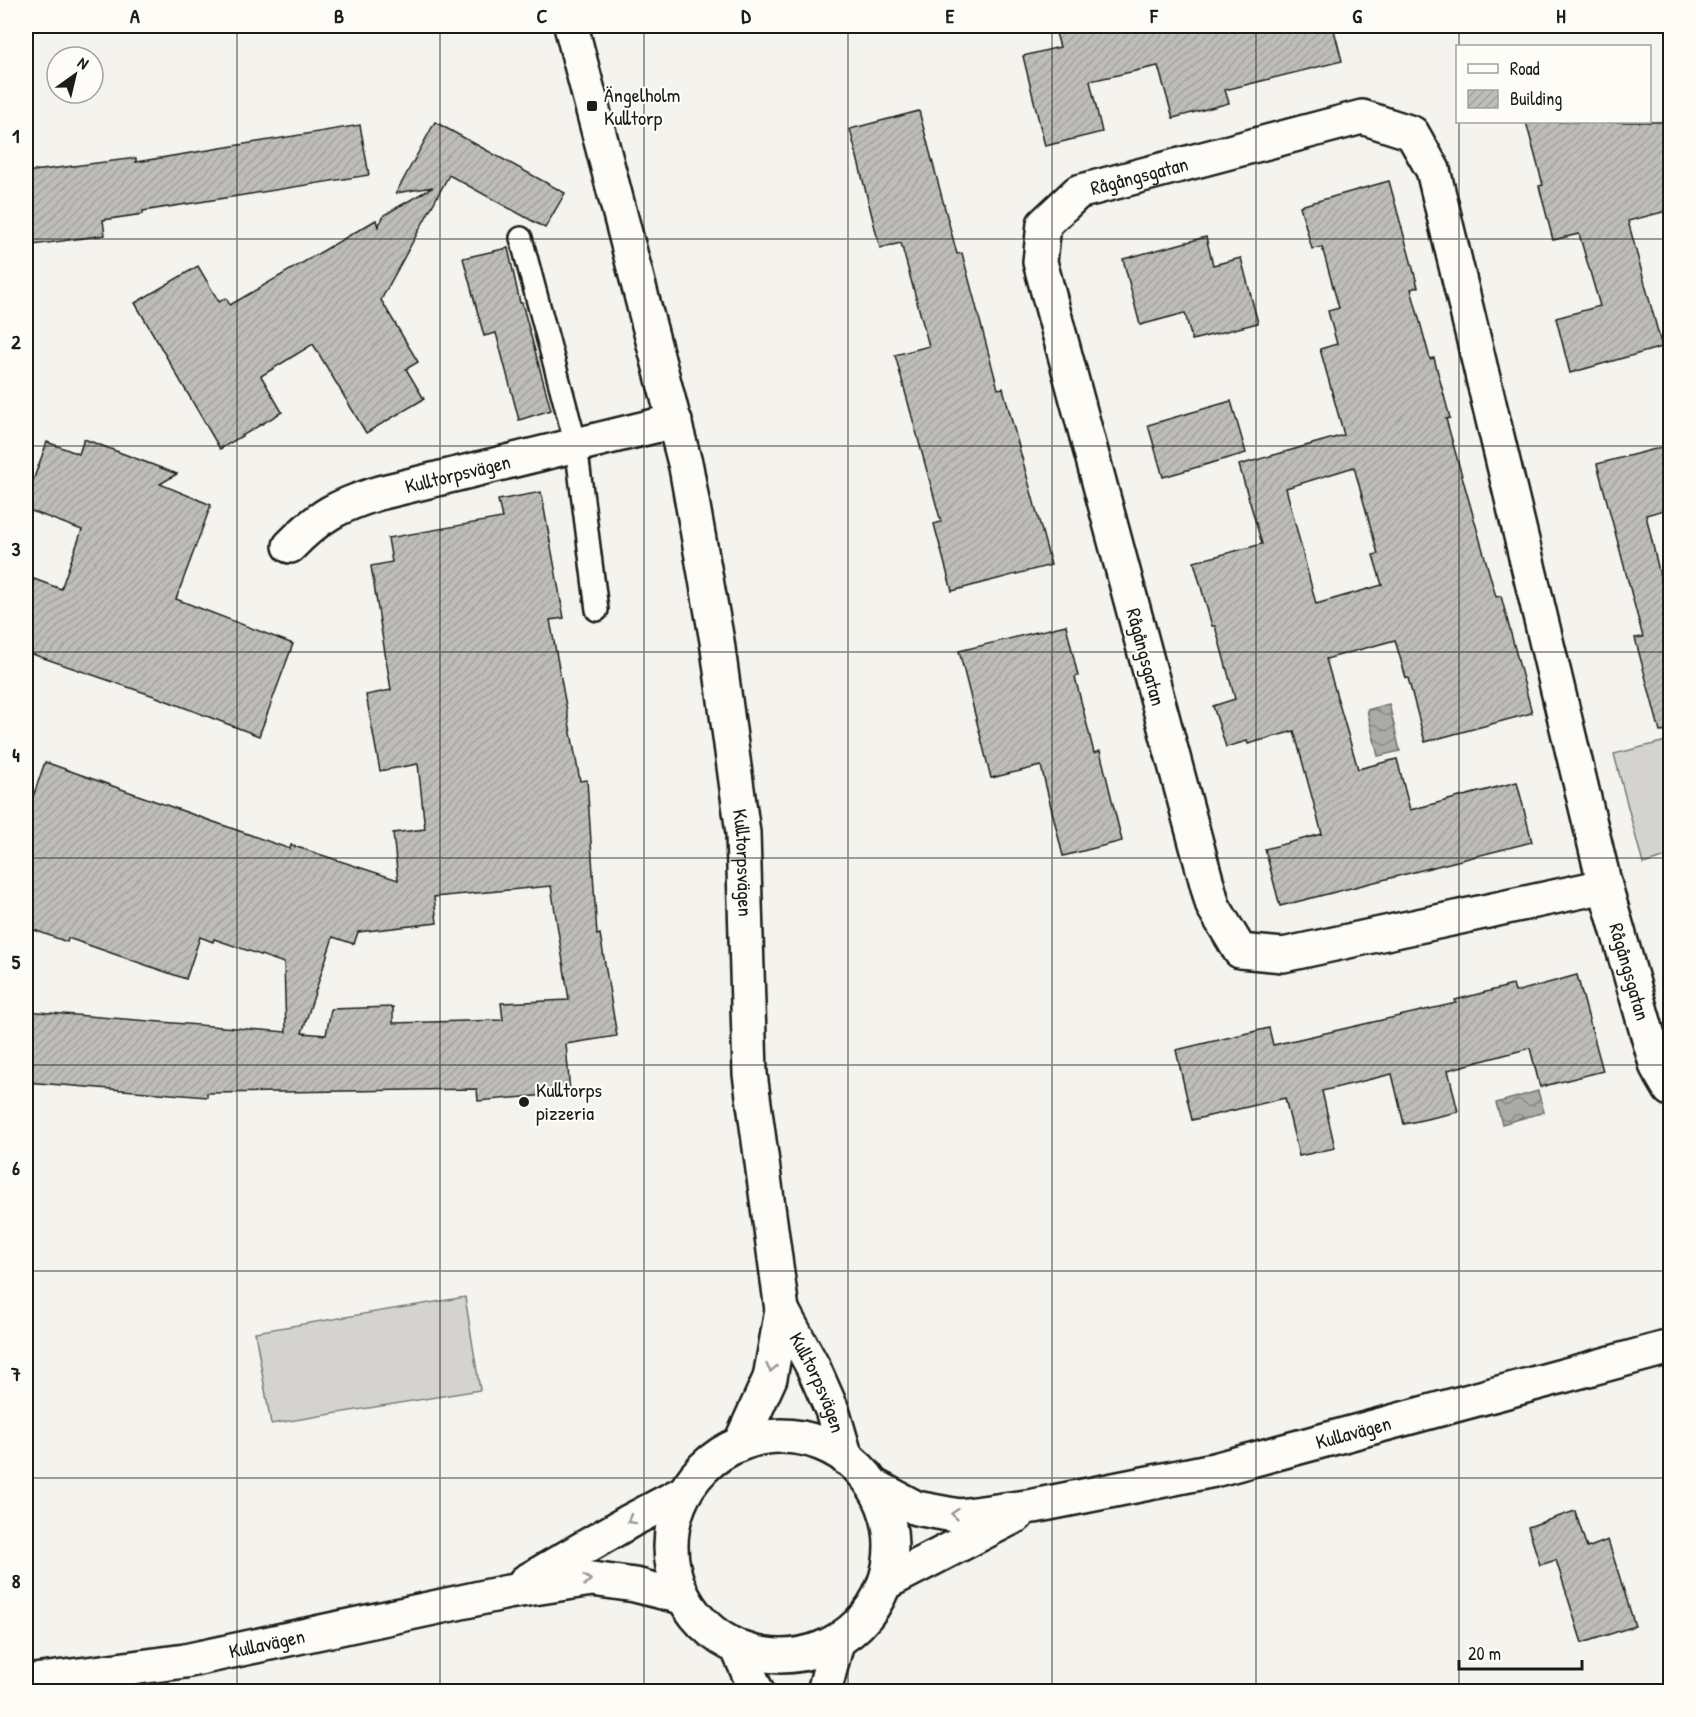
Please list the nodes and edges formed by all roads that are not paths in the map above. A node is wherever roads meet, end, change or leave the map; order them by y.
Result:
1 (571, 26) edge
2 (521, 238) dead end
3 (675, 421) junction
4 (576, 445) junction
5 (290, 546) dead end
6 (597, 610) dead end
7 (1605, 886) junction
8 (1671, 1089) edge
9 (782, 1310) junction
10 (1671, 1347) edge
11 (740, 1444) junction
12 (846, 1458) junction
13 (873, 1485) junction
14 (683, 1493) junction
15 (1034, 1506) junction
16 (885, 1583) junction
17 (508, 1592) junction
18 (682, 1597) junction
19 (837, 1642) junction
20 (738, 1649) junction
21 (26, 1682) edge
22 (757, 1692) edge
23 (824, 1692) edge

1 - 3 street, Kulltorpsvägen
2 - 4 lane
3 - 4 street, Kulltorpsvägen
3 - 9 street, Kulltorpsvägen
4 - 5 street, Kulltorpsvägen
4 - 6 lane
7 - 7 street, Rågångsgatan
7 - 8 street, Rågångsgatan
9 -> 11 street, Kulltorpsvägen
9 - 12 street, Kulltorpsvägen
10 - 15 street, Kullavägen
11 - 12 street, Kullavägen
11 - 14 street, Kullavägen
12 - 13 street, Kullavägen
15 -> 13 street, Kullavägen
13 - 16 street, Kullavägen
14 -> 17 street, Kullavägen
14 - 18 street, Kullavägen
15 - 16 street, Kullavägen
16 - 19 street, Kullavägen
17 -> 18 street, Kullavägen
17 - 21 street, Kullavägen
18 - 20 street, Kullavägen
19 - 20 street, Kullavägen
19 - 23 street
20 - 22 street

